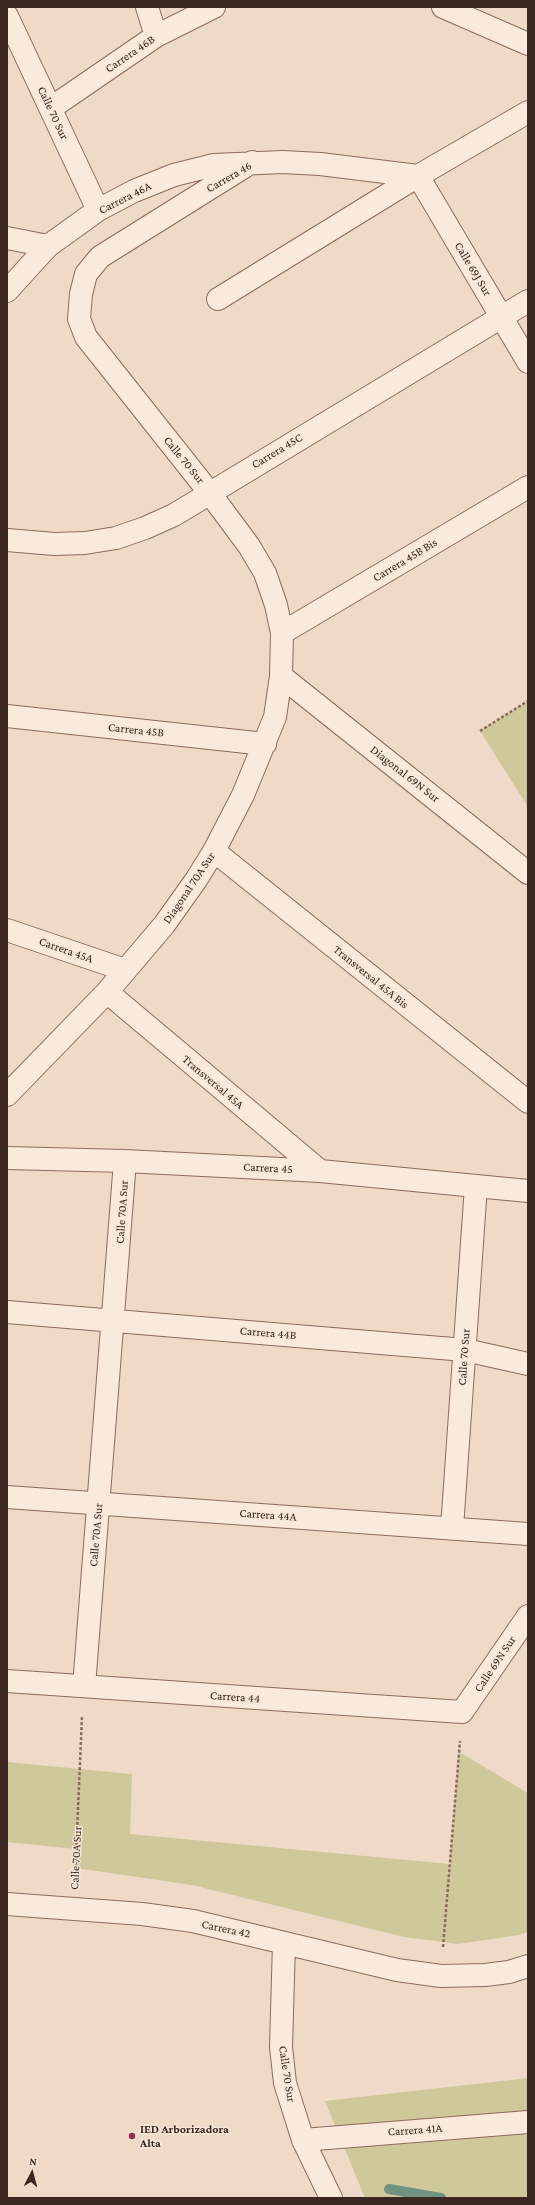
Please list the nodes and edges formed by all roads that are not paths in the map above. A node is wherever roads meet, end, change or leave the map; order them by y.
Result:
1 (147, 7) edge
2 (214, 7) edge
3 (453, 9) edge
4 (7, 16) edge
5 (156, 36) junction
6 (528, 44) edge
7 (14, 49) edge
8 (51, 108) junction
9 (528, 112) edge
10 (252, 162) junction
11 (418, 176) junction
12 (98, 210) junction
13 (7, 238) edge
14 (48, 246) junction
15 (7, 291) edge
16 (81, 294) joint
17 (218, 300) dead end
18 (528, 301) edge
19 (501, 316) junction
20 (528, 362) edge
21 (528, 487) edge
22 (209, 492) junction
23 (7, 540) edge
24 (282, 633) junction
25 (281, 676) junction
26 (7, 716) edge
27 (265, 744) junction
28 (214, 851) junction
29 (528, 873) edge
30 (7, 930) edge
31 (125, 970) junction
32 (107, 992) junction
33 (7, 1095) edge
34 (528, 1102) edge
35 (7, 1158) edge
36 (125, 1161) junction
37 (320, 1171) junction
38 (476, 1186) junction
39 (528, 1191) edge
40 (7, 1312) edge
41 (114, 1320) junction
42 (464, 1350) junction
43 (528, 1364) edge
44 (7, 1497) edge
45 (98, 1503) junction
46 (452, 1528) junction
47 (528, 1534) edge
48 (528, 1616) edge
49 (7, 1681) edge
50 (84, 1686) junction
51 (462, 1712) joint
52 (7, 1904) edge
53 (284, 1943) junction
54 (528, 1966) edge
55 (528, 2122) edge
56 (303, 2140) junction
57 (331, 2198) edge

1 - 5 street
2 - 5 street, Carrera 46B
3 - 6 street
4 - 7 street, Calle 70 Sur
5 - 8 street, Carrera 46B
7 - 8 street, Calle 70 Sur
8 - 12 street, Calle 70 Sur
9 - 11 street
10 - 11 street, Carrera 46
10 - 12 street, Carrera 46A
10 - 16 street, Carrera 46
11 - 17 street
11 - 19 street, Calle 69J Sur
12 - 14 street, Carrera 46A
13 - 14 street
14 - 15 street, Carrera 46A
16 - 22 street, Calle 70 Sur
18 - 19 street, Carrera 45C
19 - 20 street, Calle 69J Sur
19 - 22 street, Carrera 45C
21 - 24 street, Carrera 45B Bis
22 - 23 street, Carrera 45C
22 - 24 street, Calle 70 Sur
24 - 25 street, Diagonal 70A Sur
25 - 27 street, Diagonal 70A Sur
25 - 29 street, Diagonal 69N Sur
26 - 27 street, Carrera 45B
27 - 28 street, Diagonal 70A Sur
28 - 31 street, Diagonal 70A Sur
28 - 34 street, Transversal 45A Bis
30 - 31 street, Carrera 45A
31 - 32 street, Diagonal 70A Sur
32 - 33 street, Diagonal 70A Sur
32 - 37 street, Transversal 45A
35 - 36 street, Carrera 45
36 - 37 street, Carrera 45
36 - 41 street, Calle 70A Sur
37 - 38 street, Carrera 45
38 - 39 street, Carrera 45
38 - 42 street, Calle 70 Sur
40 - 41 street, Carrera 44B
41 - 42 street, Carrera 44B
41 - 45 street, Calle 70A Sur
42 - 43 street, Carrera 44B
42 - 46 street, Calle 70 Sur
44 - 45 street, Carrera 44A
45 - 46 street, Carrera 44A
45 - 50 street, Calle 70A Sur
46 - 47 street, Carrera 44A
48 - 51 street, Calle 69N Sur
49 - 50 street, Carrera 44
50 - 51 street, Carrera 44
52 - 53 street, Carrera 42
53 - 54 street, Carrera 42
53 - 56 street, Calle 70 Sur
55 - 56 street, Carrera 41A
56 - 57 street, Calle 70 Sur

